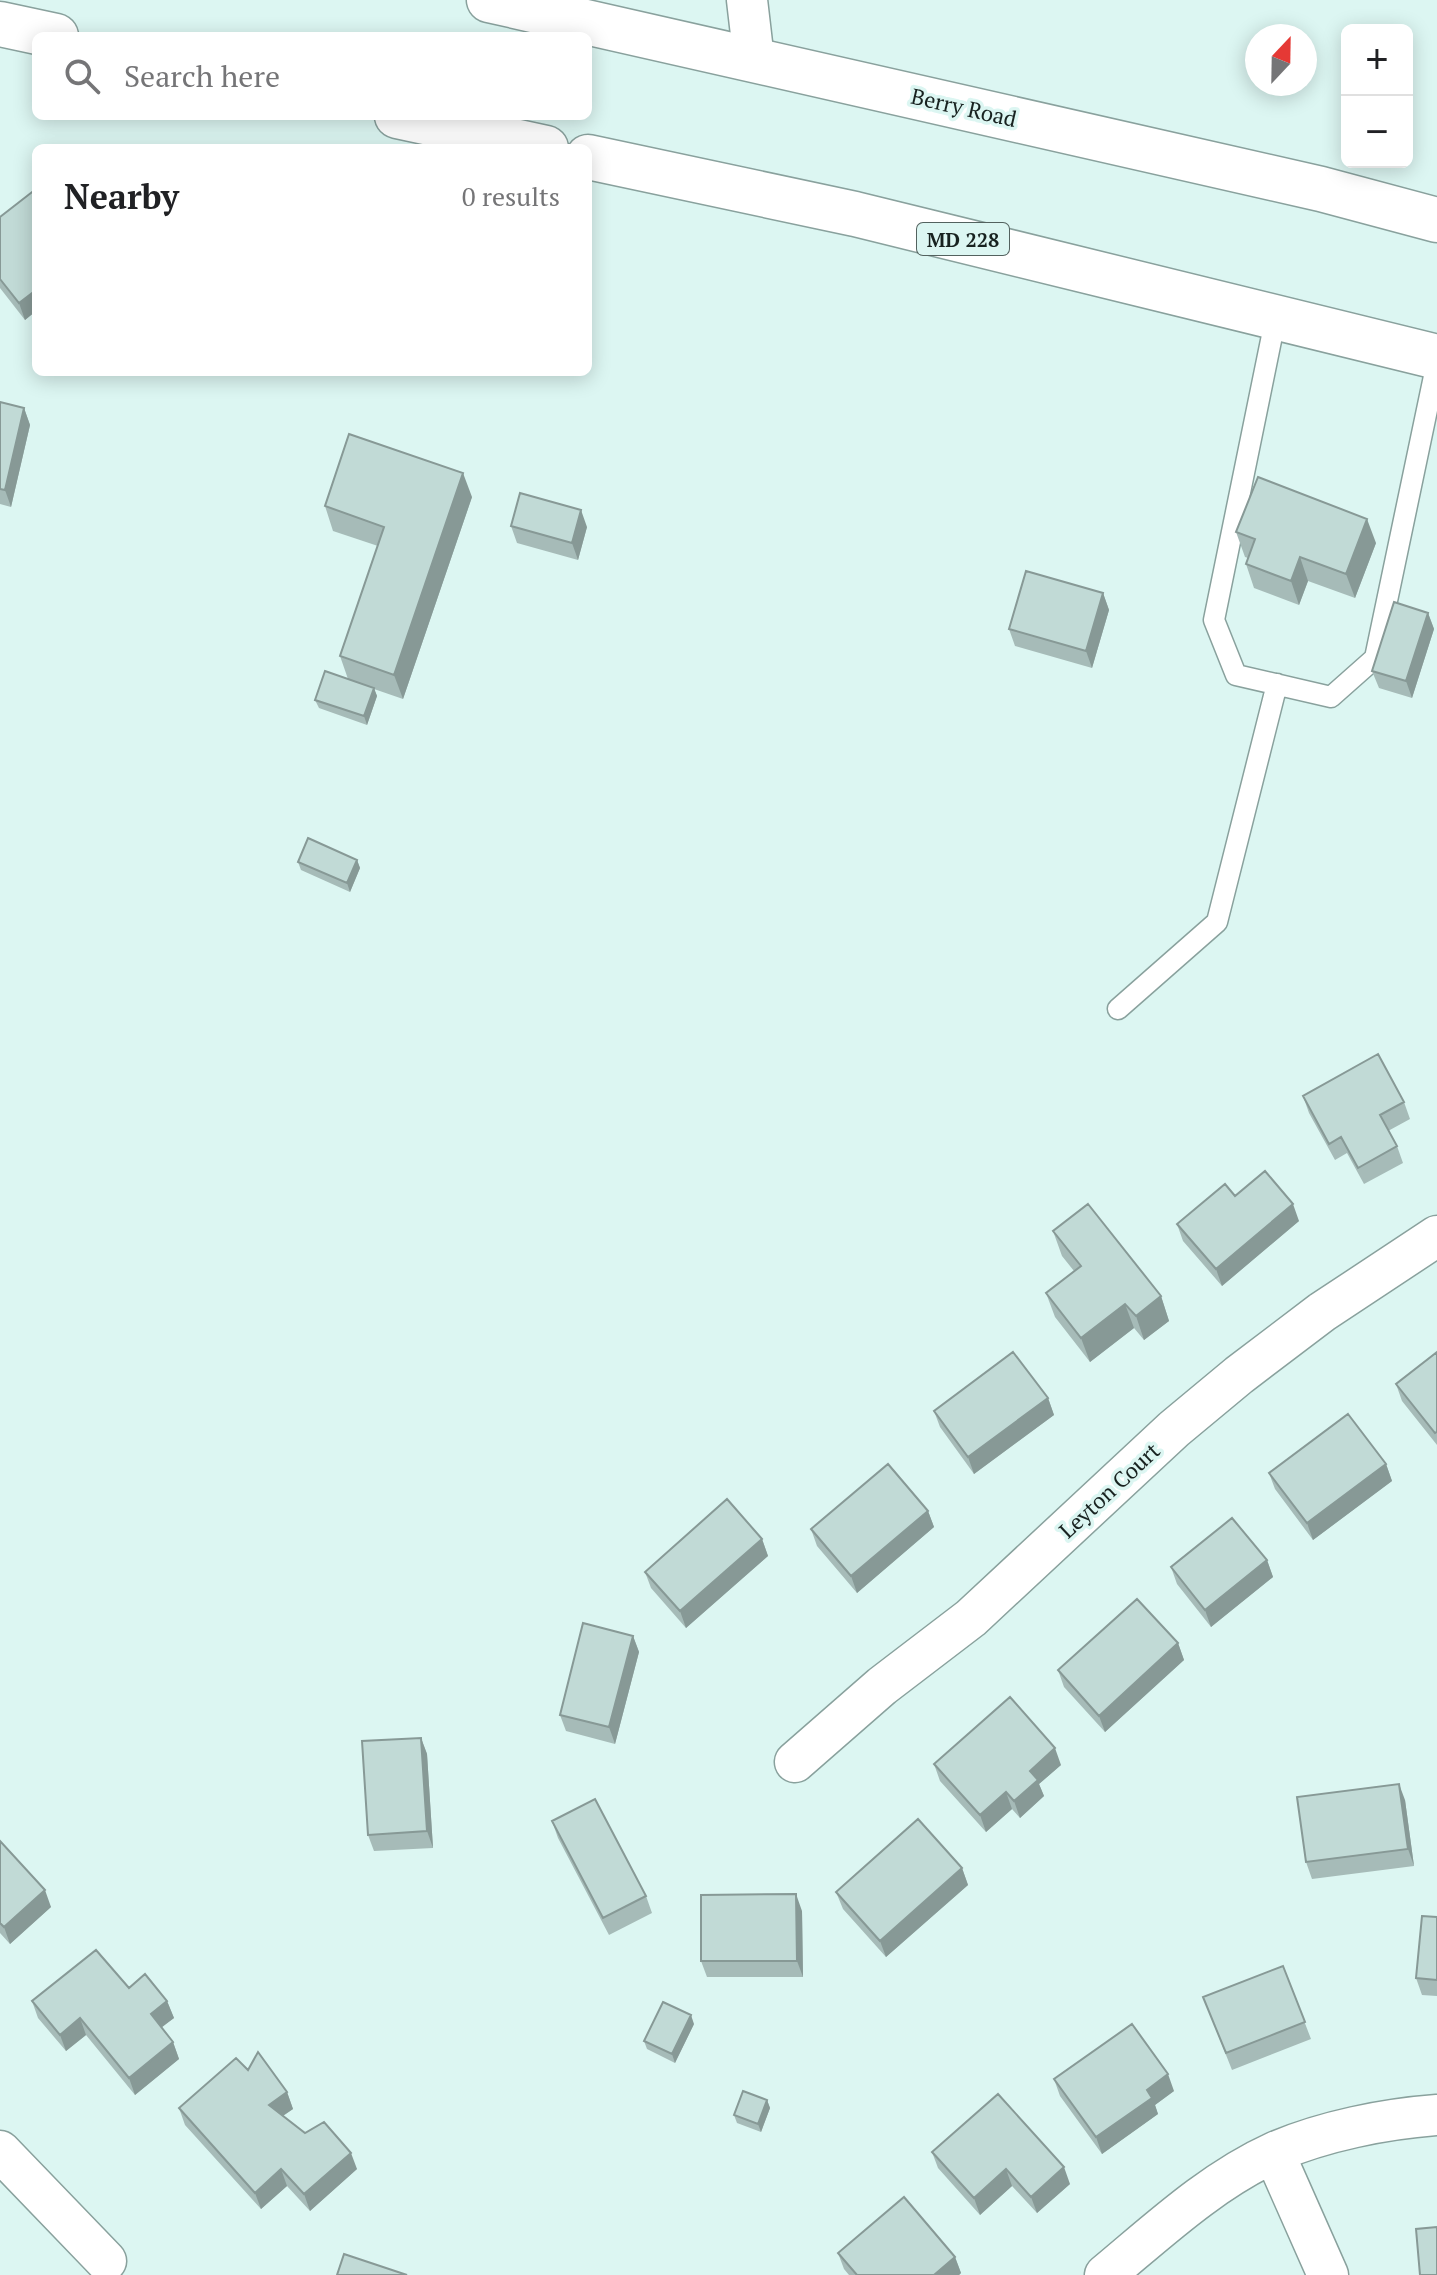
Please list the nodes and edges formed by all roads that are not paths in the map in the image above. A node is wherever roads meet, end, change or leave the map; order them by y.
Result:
1 (489, 0) edge
2 (747, 0) edge
3 (562, 7) edge
4 (0, 24) edge
5 (37, 32) edge
6 (754, 60) junction
7 (416, 120) edge
8 (527, 144) edge
9 (592, 158) edge
10 (1437, 220) edge
11 (1276, 316) junction
12 (1437, 360) edge
13 (1277, 684) junction
14 (1118, 1009) dead end
15 (1437, 1236) edge
16 (795, 1762) dead end
17 (1437, 2115) edge
18 (0, 2151) edge
19 (1274, 2153) junction
20 (106, 2261) dead end
21 (1105, 2275) edge
22 (1328, 2275) edge

1 - 3 highway, Berry Road
2 - 6 street
3 - 6 highway, Berry Road
4 - 5 highway
6 - 10 highway, Berry Road
7 - 8 highway
9 - 11 highway, MD 228
11 - 12 highway, MD 228
11 - 13 lane
12 - 13 lane
13 - 14 lane
15 - 16 street, Leyton Court
17 - 19 street
18 - 20 street
19 - 21 street
19 - 22 street

